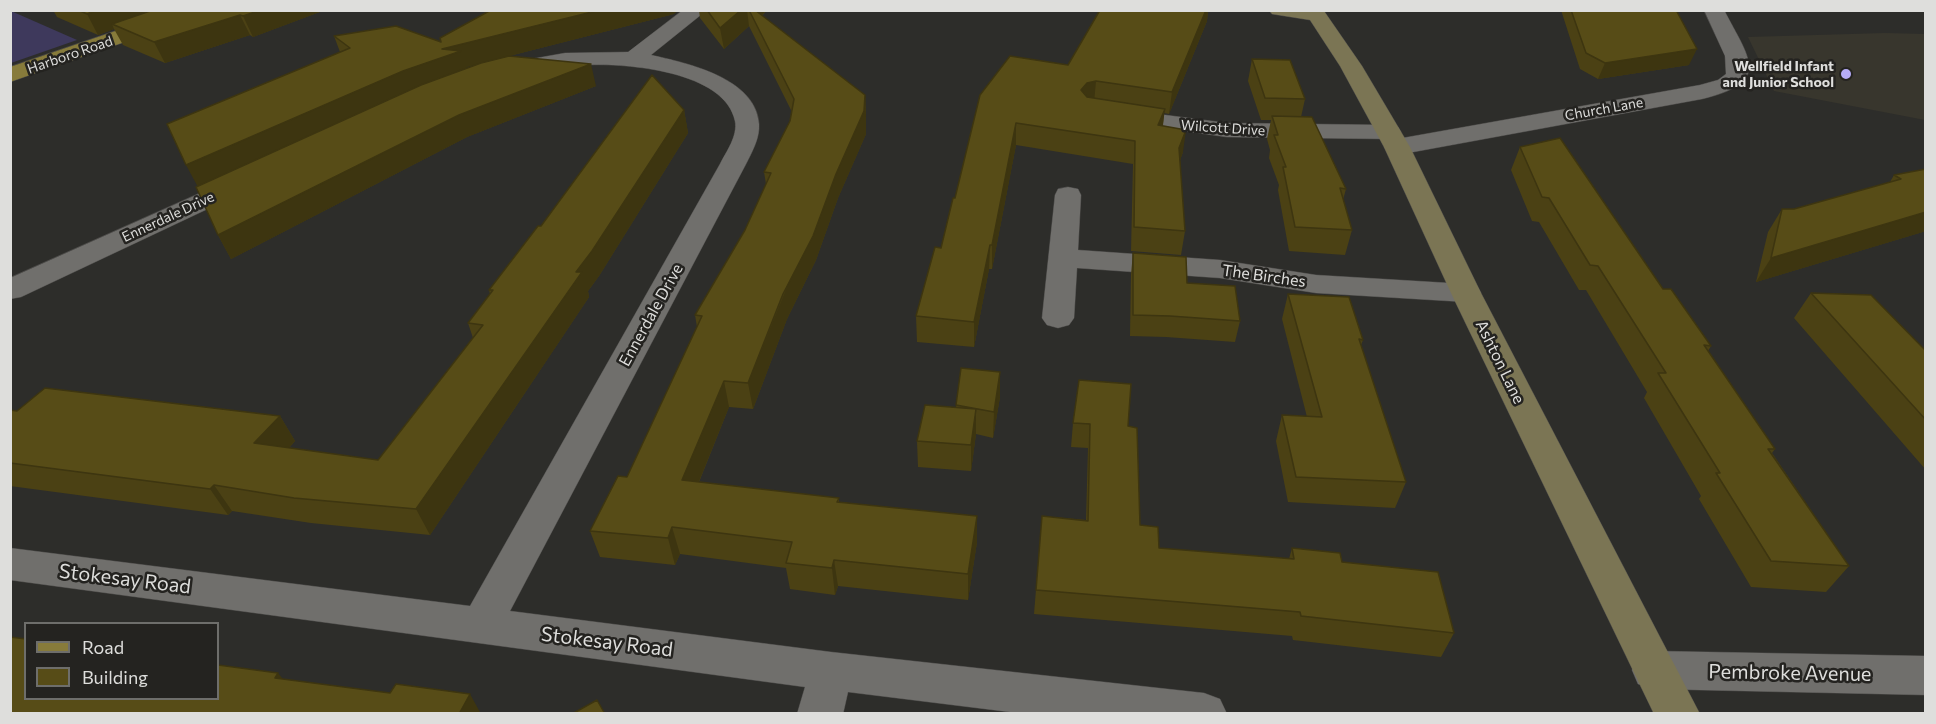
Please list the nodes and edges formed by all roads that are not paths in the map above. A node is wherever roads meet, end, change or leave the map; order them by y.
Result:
1 (198, 10) edge
2 (697, 10) edge
3 (1279, 10) edge
4 (1714, 10) edge
5 (1316, 13) edge
6 (633, 59) junction
7 (495, 73) edge
8 (10, 75) edge
9 (1094, 112) edge
10 (1393, 140) junction
11 (269, 170) edge
12 (1068, 195) dead end
13 (1063, 258) junction
14 (10, 290) edge
15 (1466, 293) junction
16 (1058, 318) dead end
17 (10, 564) edge
18 (481, 625) junction
19 (1654, 670) junction
20 (831, 671) junction
21 (1926, 676) edge
22 (820, 714) edge
23 (1204, 714) edge
24 (1677, 714) edge

1 - 8 main road, Harboro Road
2 - 6 street
3 - 5 main road
4 - 10 street, Church Lane
5 - 10 main road, Ashton Lane
6 - 7 street, Ennerdale Drive
6 - 18 street, Ennerdale Drive
9 - 10 street, Wilcott Drive
10 - 15 main road, Ashton Lane
11 - 14 street, Ennerdale Drive
12 - 13 street
13 - 15 street, The Birches
13 - 16 street
15 - 19 main road, Ashton Lane
17 - 18 street, Stokesay Road
18 - 20 street, Stokesay Road
19 - 21 street, Pembroke Avenue
19 - 24 main road, Ashton Lane
20 - 22 street
20 - 23 street, Stokesay Road

